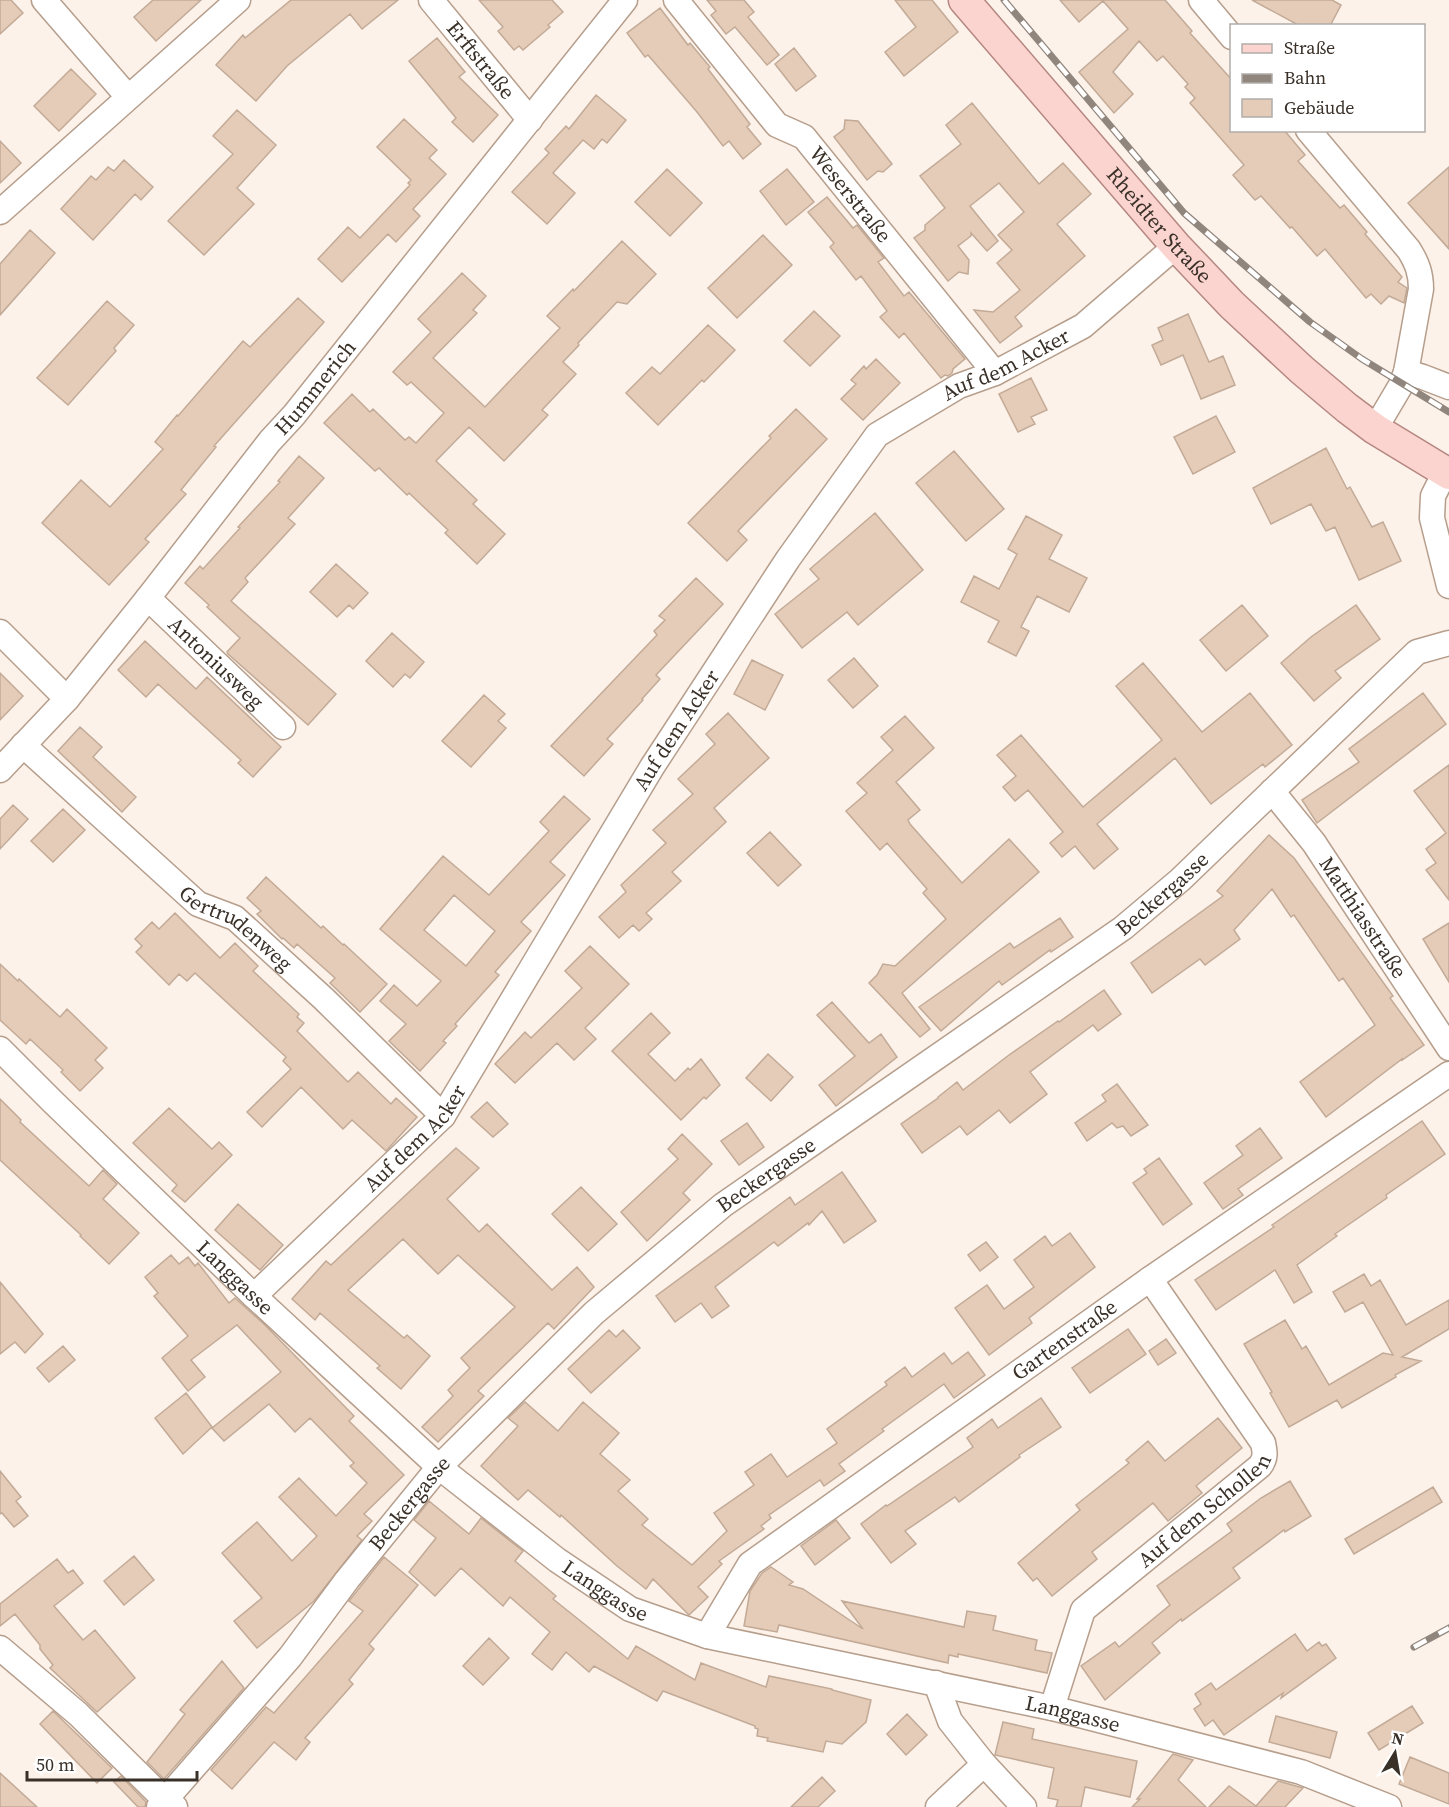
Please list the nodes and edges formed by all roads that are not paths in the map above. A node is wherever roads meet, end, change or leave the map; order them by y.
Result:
1 (44, 0) edge
2 (238, 0) edge
3 (431, 0) edge
4 (625, 0) edge
5 (676, 0) edge
6 (964, 0) edge
7 (1201, 0) edge
8 (1230, 35) edge
9 (128, 97) junction
10 (530, 120) junction
11 (1310, 132) edge
12 (0, 212) edge
13 (1176, 246) junction
14 (1406, 372) junction
15 (995, 373) junction
16 (1449, 387) edge
17 (1376, 429) junction
18 (1447, 473) edge
19 (1449, 586) edge
20 (148, 598) junction
21 (0, 632) edge
22 (1449, 643) edge
23 (67, 699) junction
24 (283, 727) dead end
25 (23, 745) junction
26 (0, 770) edge
27 (1272, 791) junction
28 (1449, 1048) edge
29 (0, 1049) edge
30 (1449, 1074) edge
31 (443, 1116) junction
32 (1149, 1279) junction
33 (254, 1296) junction
34 (439, 1467) junction
35 (707, 1636) junction
36 (0, 1648) edge
37 (936, 1683) junction
38 (1052, 1708) junction
39 (984, 1764) junction
40 (167, 1805) edge
41 (938, 1807) edge
42 (1024, 1807) edge
43 (1389, 1807) edge

1 - 9 street
2 - 9 street
3 - 10 street, Erftstraße
4 - 10 street, Hummerich
5 - 15 street, Weserstraße
6 - 13 main road, Rheidter Straße
7 - 8 street
9 - 12 street
10 - 20 street, Hummerich
11 - 14 street
13 - 15 street, Auf dem Acker
13 - 17 main road, Rheidter Straße
14 - 16 street
14 - 17 street
15 - 31 street, Auf dem Acker
17 - 18 main road, Rheidter Straße
18 - 19 street
20 - 23 street, Hummerich
20 - 24 street, Antoniusweg
21 - 23 street
22 - 27 street, Beckergasse
23 - 25 street, Hummerich
25 - 26 street, Hummerich
25 - 31 street, Gertrudenweg
27 - 28 street, Matthiasstraße
27 - 34 street, Beckergasse
29 - 33 street, Langgasse
30 - 32 street, Gartenstraße
31 - 33 street, Auf dem Acker
32 - 35 street, Gartenstraße
32 - 38 street, Auf dem Schollen
33 - 34 street, Langgasse
34 - 35 street, Langgasse
34 - 40 street, Beckergasse
35 - 37 street, Langgasse
36 - 40 street
37 - 38 street, Langgasse
37 - 39 street
38 - 43 street, Langgasse
39 - 41 street
39 - 42 street

